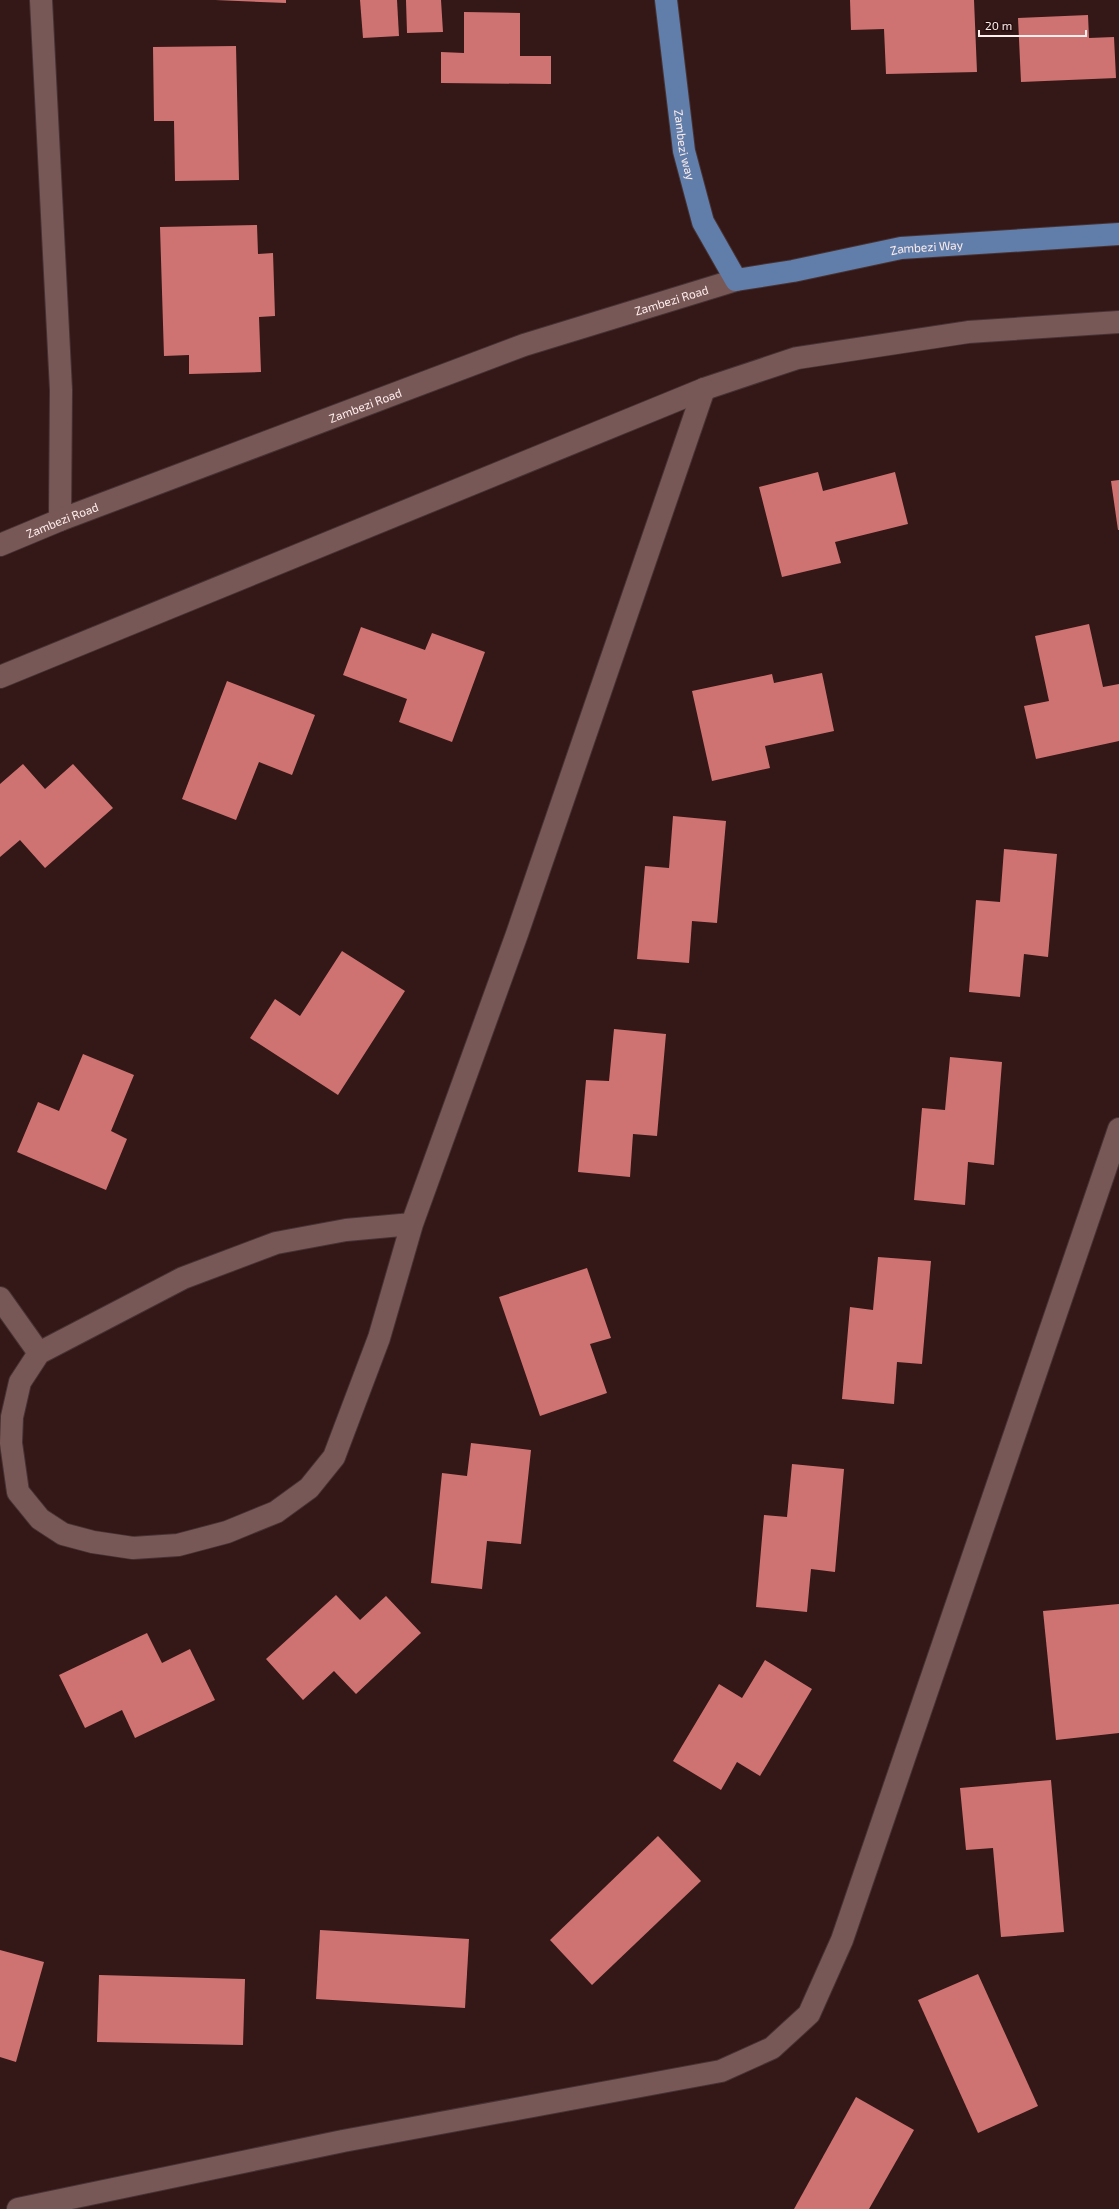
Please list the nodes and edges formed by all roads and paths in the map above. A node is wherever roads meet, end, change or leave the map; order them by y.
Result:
1 (41, 0) edge
2 (666, 0) edge
3 (1119, 234) edge
4 (736, 280) junction
5 (1119, 322) edge
6 (704, 389) junction
7 (60, 520) junction
8 (0, 545) edge
9 (0, 676) edge
10 (1119, 1129) edge
11 (412, 1224) junction
12 (0, 1298) edge
13 (39, 1354) junction
14 (18, 2209) edge

1 - 7 street
2 - 4 main road, Zambezi way
3 - 4 main road, Zambezi Way
4 - 7 street, Zambezi Road
5 - 6 street
6 - 9 street
6 - 11 street
7 - 8 street, Zambezi Road
10 - 14 street
11 - 13 street
11 - 13 street
12 - 13 street

